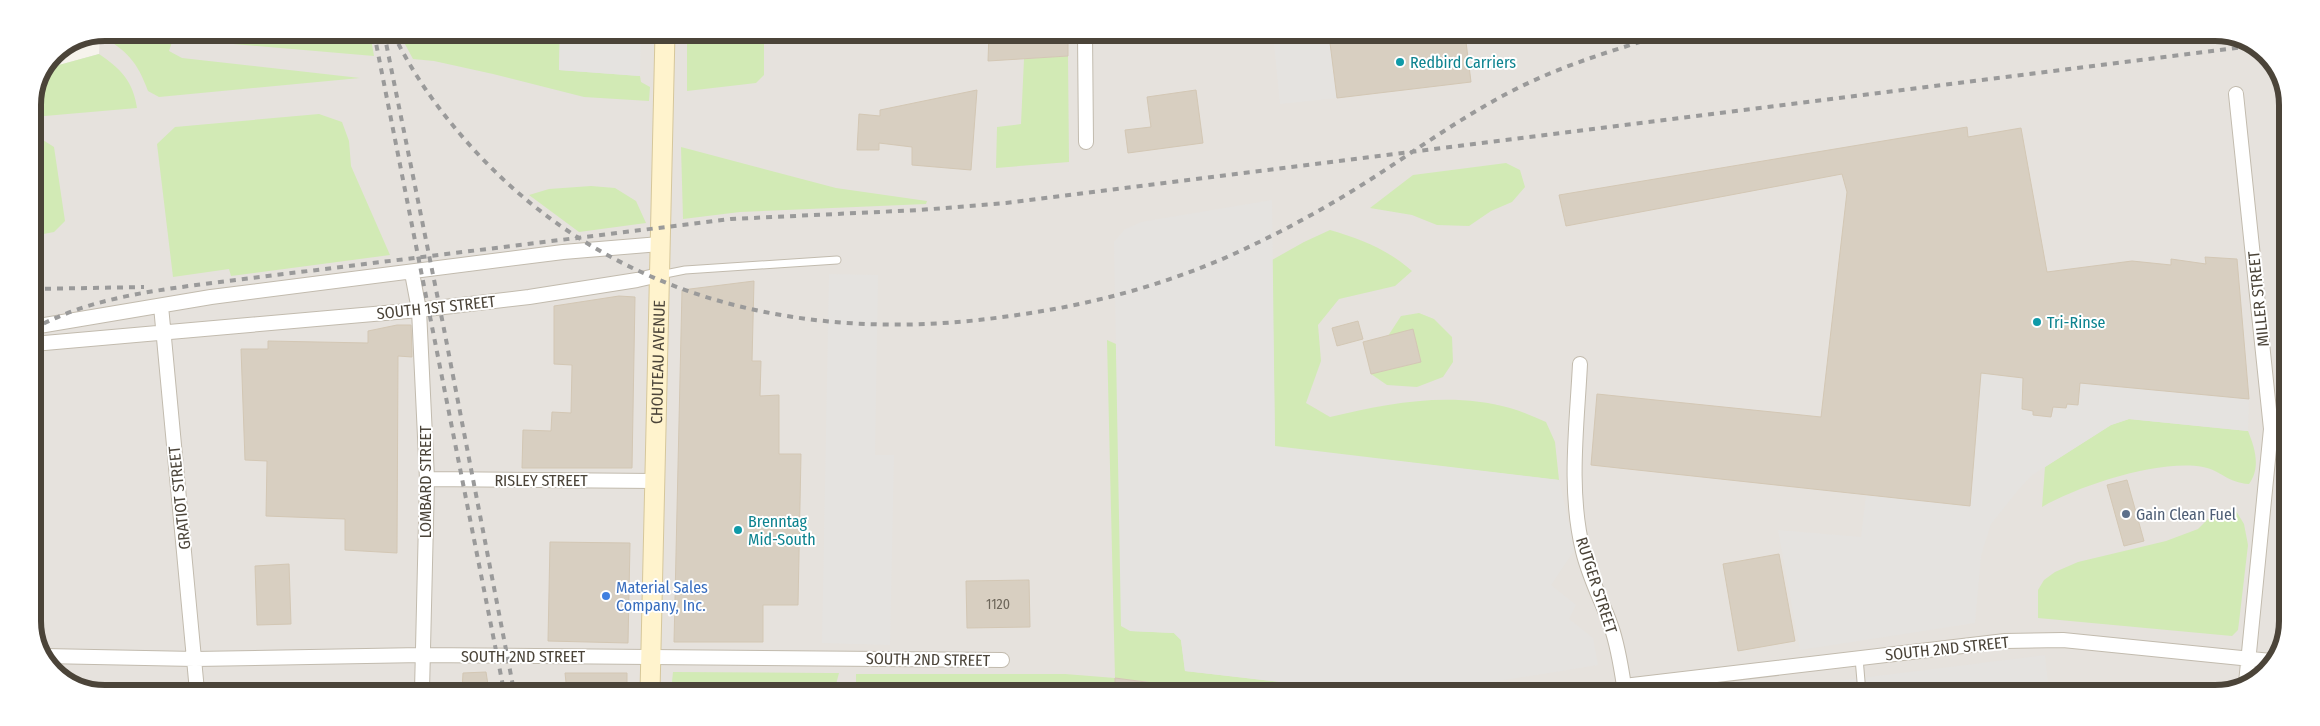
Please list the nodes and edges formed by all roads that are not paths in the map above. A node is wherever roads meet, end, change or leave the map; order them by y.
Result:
1 (666, 41) edge
2 (1084, 41) edge
3 (2236, 94) dead end
4 (1086, 142) dead end
5 (660, 244) junction
6 (837, 260) dead end
7 (412, 273) junction
8 (659, 275) junction
9 (161, 306) junction
10 (419, 310) junction
11 (41, 326) edge
12 (162, 331) junction
13 (41, 343) edge
14 (1580, 364) dead end
15 (2271, 429) junction
16 (2279, 429) edge
17 (427, 479) junction
18 (655, 481) junction
19 (422, 655) junction
20 (52, 656) edge
21 (651, 657) junction
22 (1859, 658) junction
23 (2248, 658) junction
24 (195, 659) junction
25 (1002, 660) dead end
26 (2265, 660) edge
27 (2247, 676) edge
28 (196, 685) edge
29 (422, 685) edge
30 (650, 685) edge
31 (1624, 685) edge
32 (1632, 685) edge
33 (1861, 685) edge

1 - 5 street, CHOUTEAU AVENUE
2 - 4 street
3 - 15 street, MILLER STREET
5 - 7 street
5 - 8 street, CHOUTEAU AVENUE
6 - 8 lane, SOUTH 1ST STREET
7 - 9 street
7 - 10 street, LOMBARD STREET
8 - 10 street, SOUTH 1ST STREET
8 - 18 street, CHOUTEAU AVENUE
9 - 11 street
9 - 12 street, GRATIOT STREET
10 - 12 street, SOUTH 1ST STREET
10 - 17 street, LOMBARD STREET
12 - 13 street, SOUTH 1ST STREET
12 - 24 street, GRATIOT STREET
14 - 31 street, RUTGER STREET
15 - 16 lane
15 - 23 street, MILLER STREET
17 - 18 street, RISLEY STREET
17 - 19 street, LOMBARD STREET
18 - 21 street, CHOUTEAU AVENUE
19 - 21 street, SOUTH 2ND STREET
19 - 24 street, SOUTH 2ND STREET
19 - 29 street, LOMBARD STREET
20 - 24 street, SOUTH 2ND STREET
21 - 25 street, SOUTH 2ND STREET
21 - 30 street, CHOUTEAU AVENUE
22 - 23 street, SOUTH 2ND STREET
22 - 32 street, SOUTH 2ND STREET
22 - 33 lane
23 - 26 street, SOUTH 2ND STREET
23 - 27 street, MILLER STREET
24 - 28 street, GRATIOT STREET

